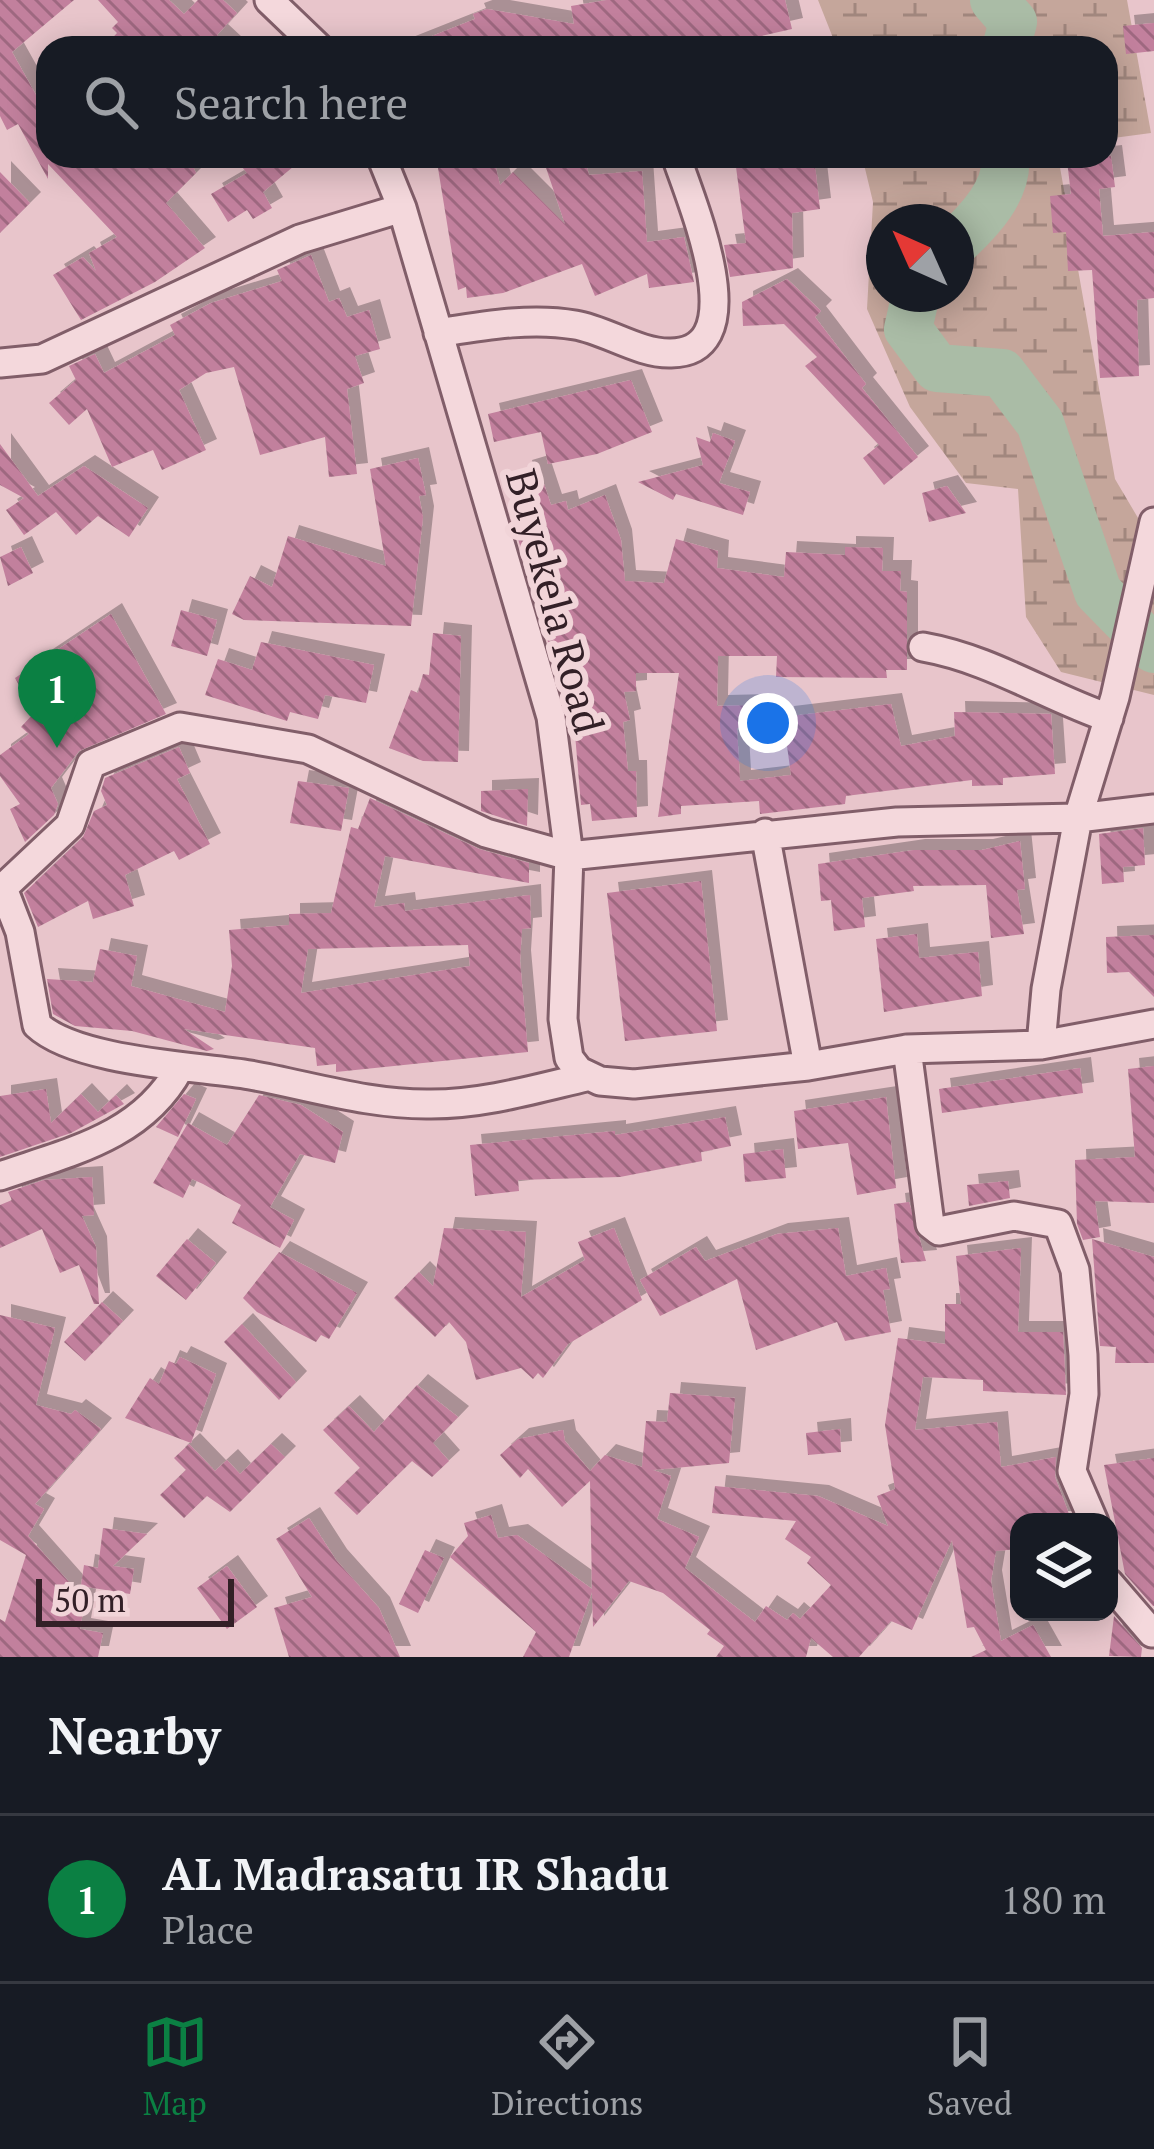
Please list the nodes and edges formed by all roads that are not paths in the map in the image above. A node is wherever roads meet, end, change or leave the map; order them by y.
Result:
1 (269, 0) edge
2 (306, 36) edge
3 (386, 168) edge
4 (680, 168) edge
5 (402, 208) junction
6 (438, 333) junction
7 (0, 363) edge
8 (1154, 522) edge
9 (923, 647) dead end
10 (1112, 708) junction
11 (1154, 809) edge
12 (1078, 818) junction
13 (765, 833) junction
14 (569, 856) junction
15 (1154, 1024) edge
16 (1041, 1045) junction
17 (907, 1049) junction
18 (808, 1066) junction
19 (179, 1069) junction
20 (586, 1077) junction
21 (0, 1176) edge
22 (1090, 1513) edge
23 (1118, 1593) edge
24 (1152, 1633) edge

1 - 2 street
3 - 5 street, Buyekela Road
4 - 6 street
5 - 6 street, Buyekela Road
5 - 7 street
6 - 14 street, Buyekela Road
8 - 10 street
9 - 10 street
10 - 12 street
11 - 12 street
12 - 13 street
12 - 16 street
13 - 14 street
13 - 18 street
14 - 19 street
14 - 20 street, Buyekela Road
15 - 16 street
16 - 17 street
17 - 18 street
17 - 22 street
18 - 20 street
19 - 20 street
19 - 21 street
23 - 24 street

